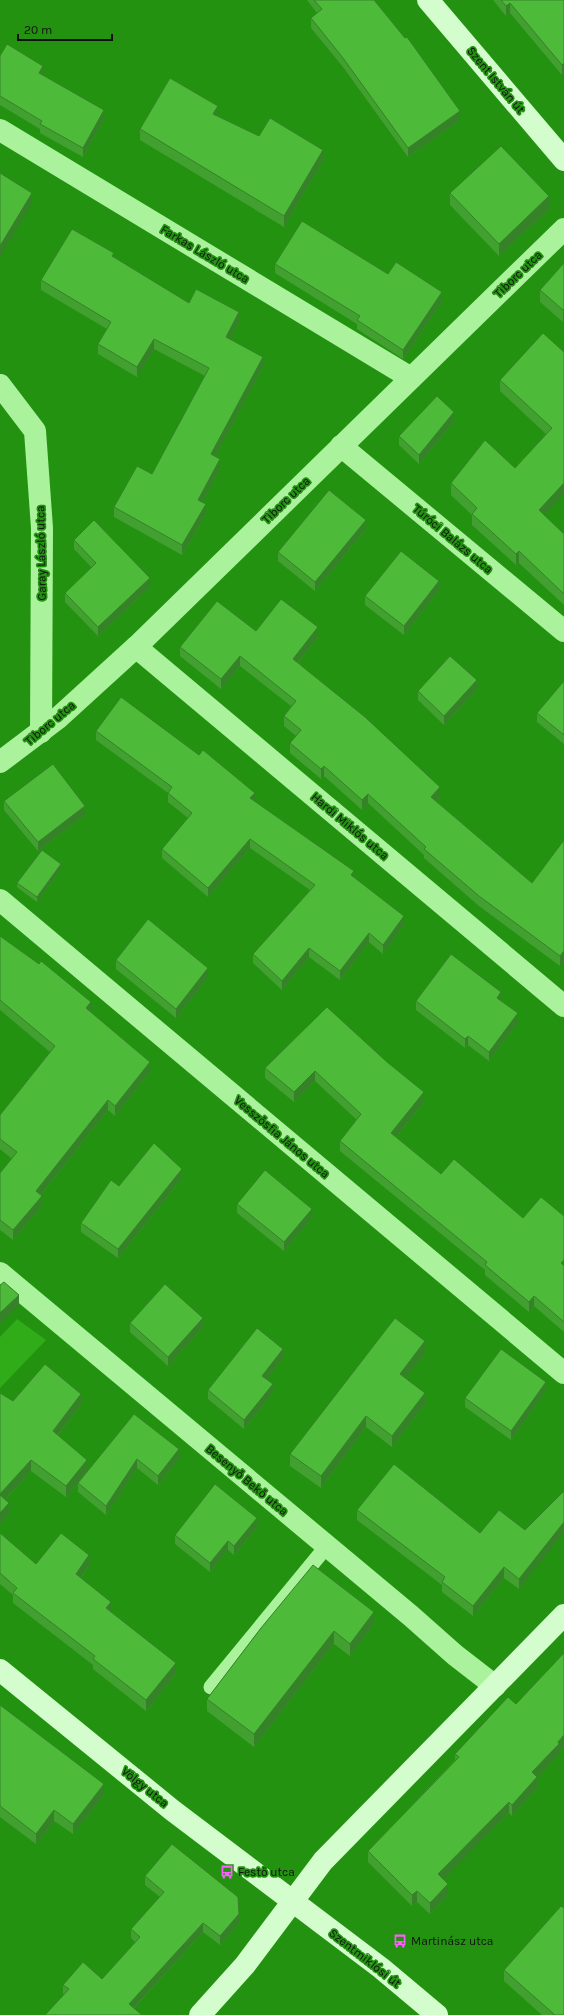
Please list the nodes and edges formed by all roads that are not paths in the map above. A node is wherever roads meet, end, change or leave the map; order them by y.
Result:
1 (428, 0) edge
2 (0, 130) edge
3 (564, 160) edge
4 (564, 229) edge
5 (411, 378) junction
6 (0, 385) edge
7 (341, 446) junction
8 (564, 631) edge
9 (136, 647) junction
10 (41, 732) junction
11 (0, 762) edge
12 (0, 900) edge
13 (564, 1006) edge
14 (0, 1272) edge
15 (564, 1373) edge
16 (326, 1546) junction
17 (564, 1616) edge
18 (0, 1670) edge
19 (495, 1686) junction
20 (211, 1687) dead end
21 (292, 1902) junction
22 (200, 2015) edge
23 (436, 2015) edge

1 - 3 street, Szent István út
2 - 5 street, Farkas László utca
4 - 5 street, Tiborc utca
5 - 7 street, Tiborc utca
6 - 10 street, Garay László utca
7 - 8 street, Túróci Balázs utca
7 - 9 street, Tiborc utca
9 - 10 street, Tiborc utca
9 - 13 street, Hardi Miklós utca
10 - 11 street, Tiborc utca
12 - 15 street, Vesszősfia János utca
14 - 16 street, Besenyő Bekő utca
16 - 19 street, Besenyő Bekő utca
16 - 20 lane
17 - 19 street
18 - 21 street, Völgy utca
19 - 21 street
21 - 22 street
21 - 23 street, Szentmiklósi út

